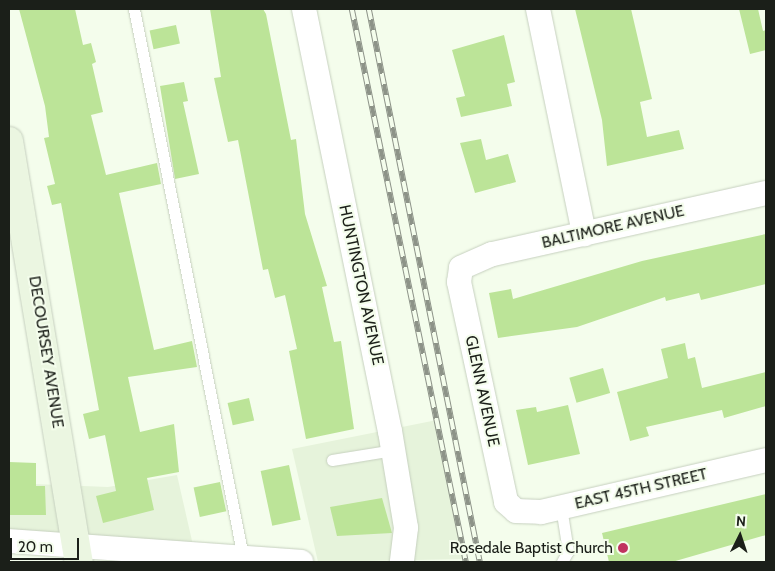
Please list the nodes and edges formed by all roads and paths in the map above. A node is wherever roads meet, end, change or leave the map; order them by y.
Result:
1 (134, 9) edge
2 (304, 9) edge
3 (538, 9) edge
4 (9, 142) edge
5 (766, 193) edge
6 (584, 234) junction
7 (461, 268) joint
8 (394, 450) junction
9 (332, 460) dead end
10 (766, 460) edge
11 (561, 507) junction
12 (516, 510) joint
13 (9, 541) edge
14 (78, 553) edge
15 (243, 557) junction
16 (301, 562) edge
17 (402, 562) edge
18 (562, 562) edge

1 - 15 lane
2 - 8 street, HUNTINGTON AVENUE
3 - 6 street
4 - 14 main road, DECOURSEY AVENUE
5 - 6 street, BALTIMORE AVENUE
6 - 7 street, BALTIMORE AVENUE
7 - 12 street, GLENN AVENUE
8 - 9 lane
8 - 17 street, HUNTINGTON AVENUE
10 - 11 street, EAST 45TH STREET
11 - 12 street, EAST 45TH STREET
11 - 18 lane
13 - 14 street
14 - 15 street
15 - 16 street

